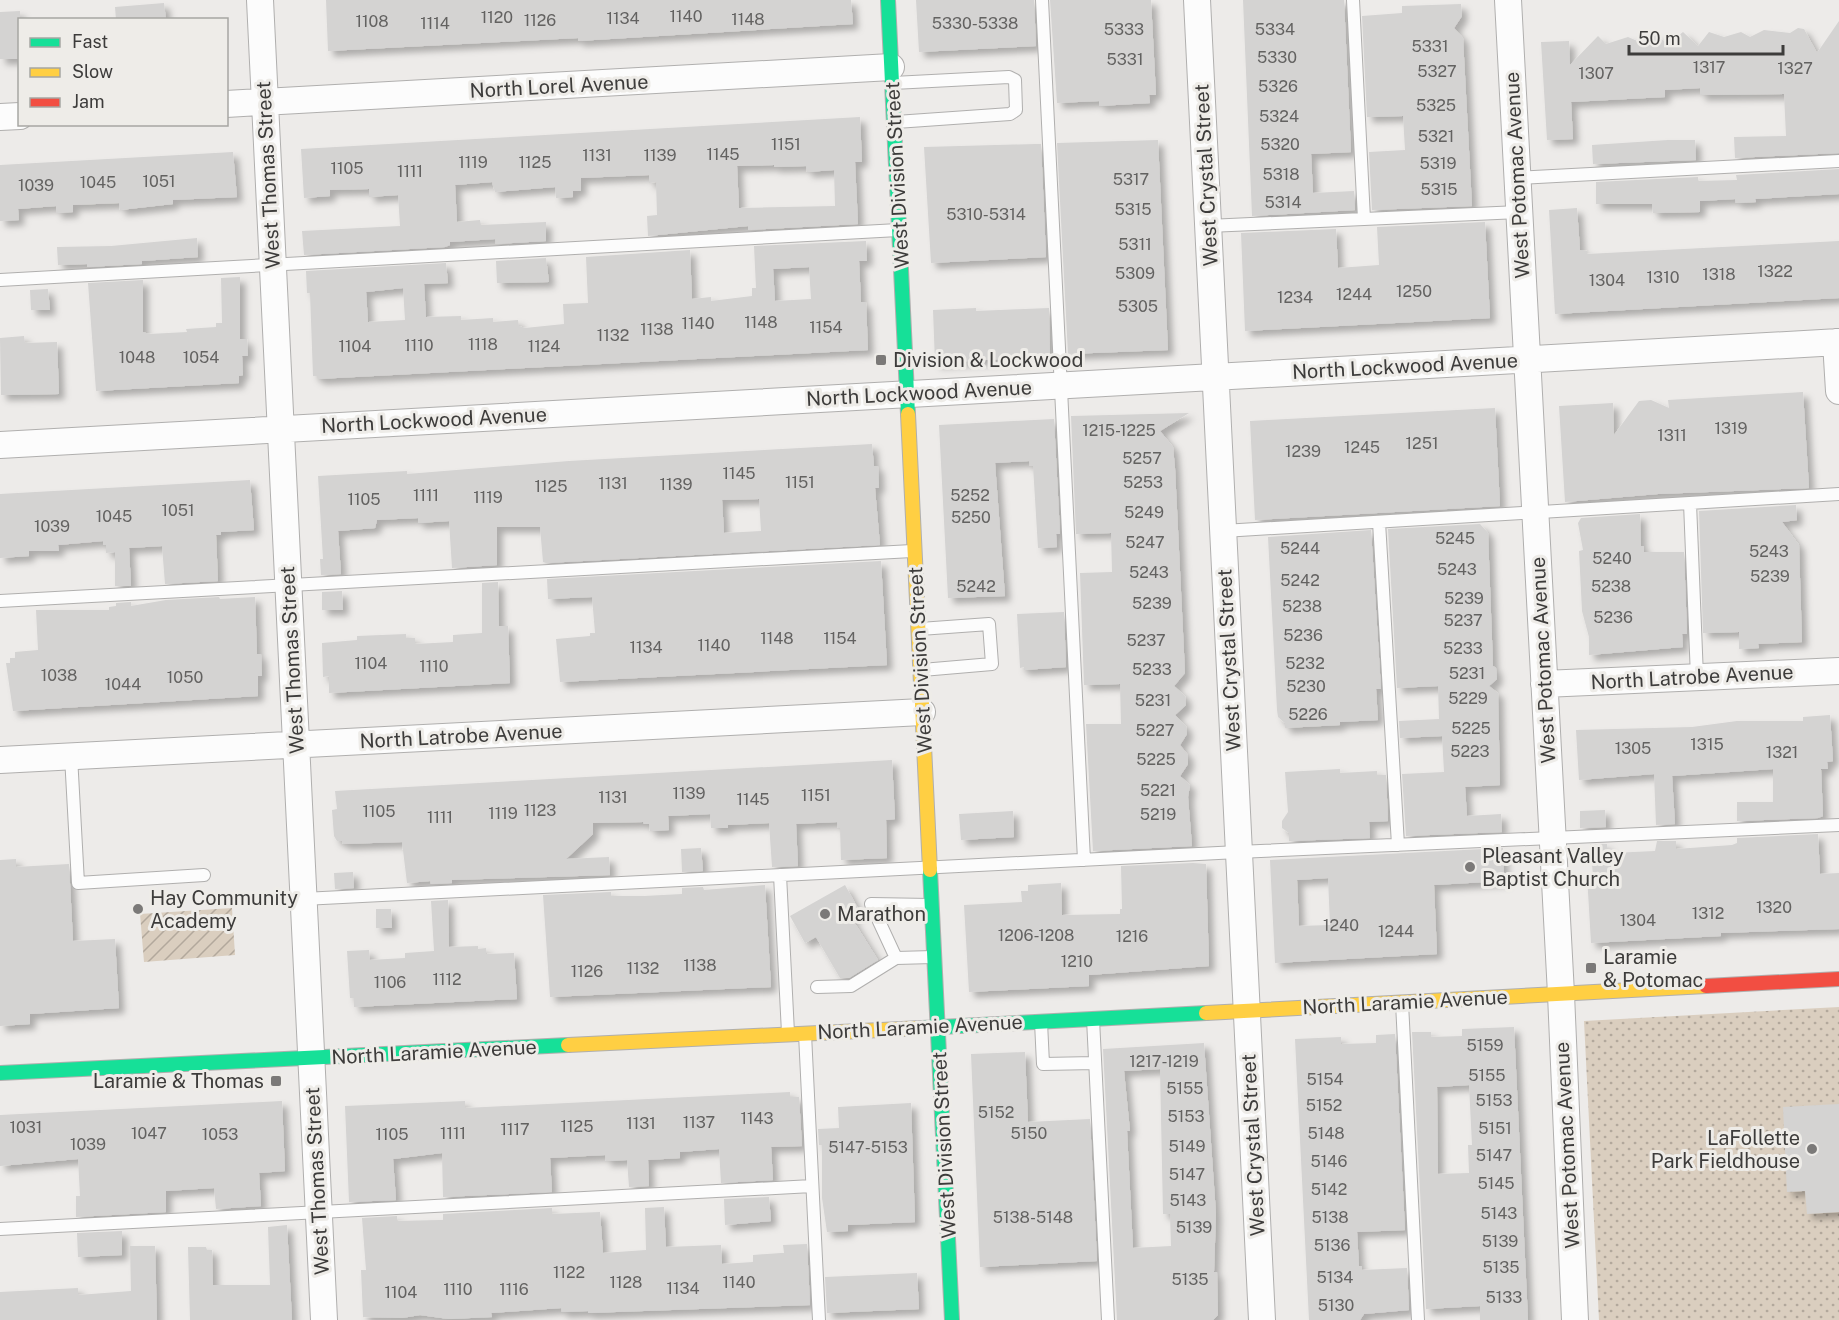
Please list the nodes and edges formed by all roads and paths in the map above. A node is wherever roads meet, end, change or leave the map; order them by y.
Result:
1 (260, 0) edge
2 (888, 0) edge
3 (1042, 0) edge
4 (1197, 0) edge
5 (1353, 0) edge
6 (1508, 0) edge
7 (892, 75) junction
8 (265, 102) junction
9 (228, 104) edge
10 (18, 116) edge
11 (0, 117) edge
12 (894, 122) junction
13 (1839, 161) edge
14 (1517, 178) junction
15 (1519, 213) junction
16 (1365, 219) junction
17 (1208, 226) junction
18 (900, 230) junction
19 (273, 265) junction
20 (0, 280) edge
21 (1838, 342) edge
22 (1527, 359) junction
23 (1215, 376) junction
24 (1061, 385) junction
25 (1839, 391) edge
26 (908, 394) junction
27 (280, 429) junction
28 (0, 444) edge
29 (1839, 494) edge
30 (1690, 503) junction
31 (1535, 513) junction
32 (1379, 522) junction
33 (1223, 531) junction
34 (915, 551) junction
35 (288, 586) junction
36 (0, 601) edge
37 (919, 629) junction
38 (920, 670) junction
39 (1839, 670) edge
40 (1697, 677) junction
41 (1544, 684) junction
42 (922, 712) junction
43 (296, 745) junction
44 (71, 756) junction
45 (0, 760) edge
46 (1839, 825) edge
47 (1552, 838) junction
48 (1398, 845) junction
49 (1238, 852) junction
50 (1084, 860) junction
51 (930, 867) junction
52 (204, 875) dead end
53 (780, 875) junction
54 (303, 899) junction
55 (931, 905) junction
56 (934, 957) junction
57 (896, 958) junction
58 (1839, 979) edge
59 (817, 987) dead end
60 (1561, 994) junction
61 (1402, 1002) junction
62 (1246, 1010) junction
63 (1093, 1018) junction
64 (1041, 1021) junction
65 (937, 1027) junction
66 (805, 1033) junction
67 (788, 1034) junction
68 (311, 1058) junction
69 (1095, 1063) junction
70 (0, 1073) edge
71 (812, 1186) junction
72 (319, 1213) junction
73 (0, 1229) edge
74 (324, 1320) edge
75 (819, 1320) edge
76 (952, 1320) edge
77 (1108, 1320) edge
78 (1262, 1320) edge
79 (1418, 1320) edge
80 (1575, 1320) edge

1 - 8 street, West Thomas Street
2 - 7 street, West Division Street
3 - 24 lane
4 - 17 street, West Crystal Street
5 - 16 lane
6 - 14 street, West Potomac Avenue
7 - 8 street, North Lorel Avenue
7 - 12 street, West Division Street
7 - 12 lane
8 - 9 street, North Lorel Avenue
8 - 19 street, West Thomas Street
10 - 11 street
12 - 18 street, West Division Street
13 - 14 lane
14 - 15 street, West Potomac Avenue
15 - 16 lane
15 - 22 street, West Potomac Avenue
16 - 17 lane
17 - 23 street, West Crystal Street
18 - 19 lane
18 - 26 street, West Division Street
19 - 20 lane
19 - 27 street, West Thomas Street
21 - 22 street, North Lockwood Avenue
21 - 25 street
22 - 23 street, North Lockwood Avenue
22 - 31 street, West Potomac Avenue
23 - 24 street, North Lockwood Avenue
23 - 33 street, West Crystal Street
24 - 26 street, North Lockwood Avenue
24 - 50 lane
26 - 27 street, North Lockwood Avenue
26 - 34 street, West Division Street
27 - 28 street, North Lockwood Avenue
27 - 35 street, West Thomas Street
29 - 30 lane
30 - 31 lane
30 - 40 lane
31 - 32 lane
31 - 41 street, West Potomac Avenue
32 - 33 lane
32 - 48 lane
33 - 49 street, West Crystal Street
34 - 35 lane
34 - 37 street, West Division Street
35 - 36 lane
35 - 43 street, West Thomas Street
37 - 38 street, West Division Street
37 - 38 lane
38 - 42 street, West Division Street
39 - 40 street, North Latrobe Avenue
40 - 41 street, North Latrobe Avenue
41 - 47 street, West Potomac Avenue
42 - 43 street, North Latrobe Avenue
42 - 51 street, West Division Street
43 - 44 street, North Latrobe Avenue
43 - 54 street, West Thomas Street
44 - 45 street, North Latrobe Avenue
44 - 52 lane
46 - 47 lane
47 - 48 lane
47 - 60 street, West Potomac Avenue
48 - 49 lane
49 - 50 lane
49 - 62 street, West Crystal Street
50 - 51 lane
51 - 53 lane
51 - 55 street, West Division Street
53 - 54 lane
53 - 67 lane
54 - 68 street, West Thomas Street
55 - 56 street, West Division Street
55 - 57 lane
56 - 57 lane
56 - 65 street, West Division Street
57 - 59 lane
58 - 60 street, North Laramie Avenue
60 - 61 street, North Laramie Avenue
60 - 80 street, West Potomac Avenue
61 - 62 street, North Laramie Avenue
61 - 79 lane
62 - 63 street, North Laramie Avenue
62 - 78 street, West Crystal Street
63 - 64 street, North Laramie Avenue
63 - 69 lane
64 - 65 street, North Laramie Avenue
64 - 69 lane
65 - 66 street, North Laramie Avenue
65 - 76 street, West Division Street
66 - 67 street, North Laramie Avenue
66 - 71 lane
67 - 68 street, North Laramie Avenue
68 - 70 street, North Laramie Avenue
68 - 72 street, West Thomas Street
69 - 77 lane
71 - 72 lane
71 - 75 lane
72 - 73 lane
72 - 74 street, West Thomas Street

